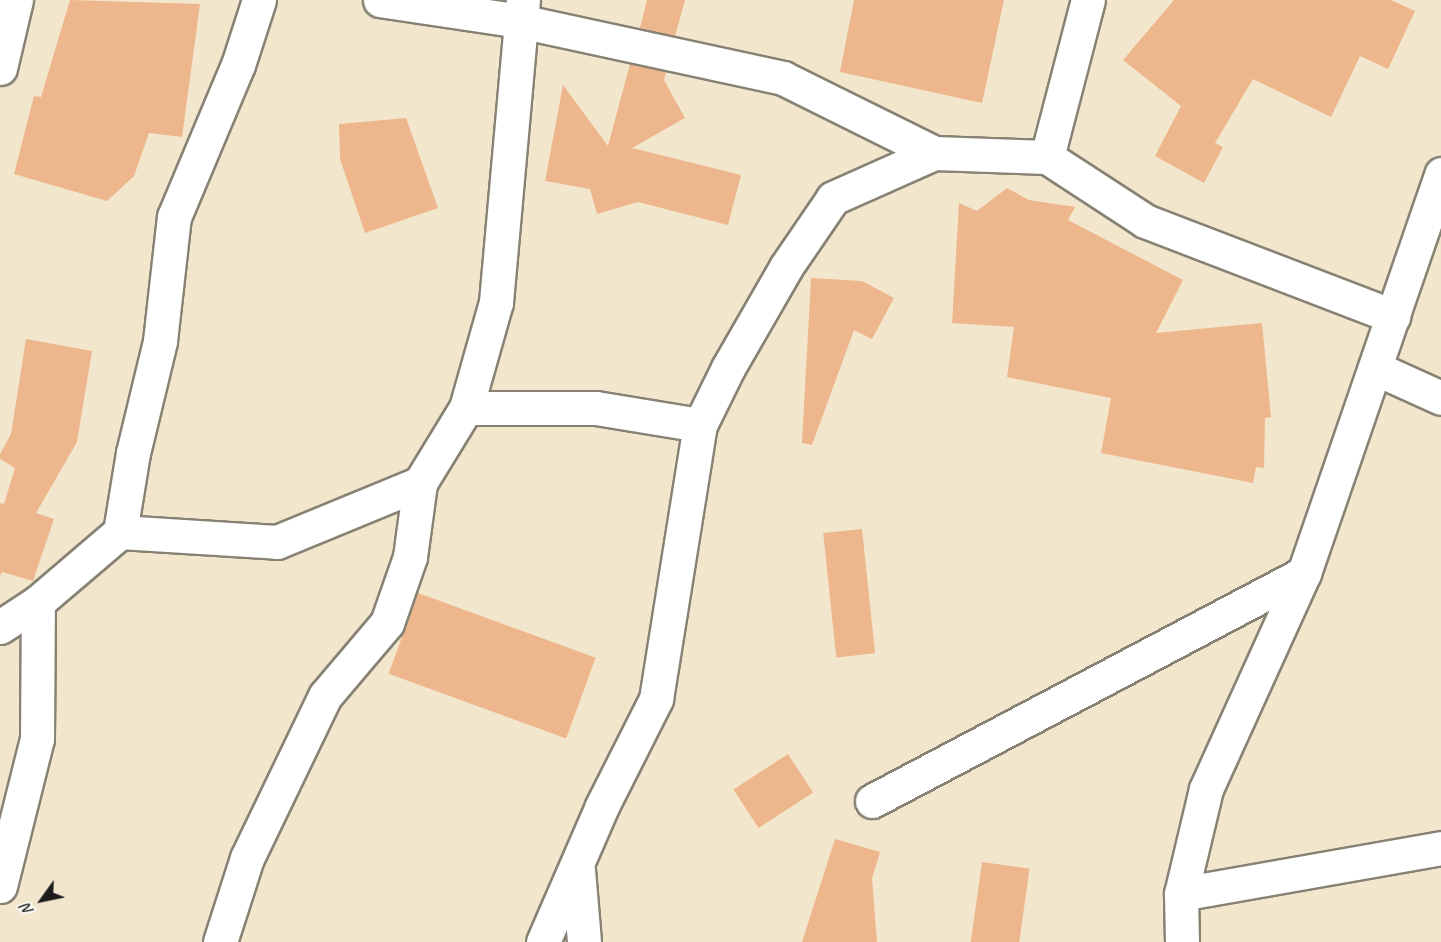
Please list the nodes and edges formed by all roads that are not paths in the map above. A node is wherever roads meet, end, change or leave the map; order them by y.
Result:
1 (16, 0) edge
2 (259, 0) edge
3 (380, 0) edge
4 (1088, 0) edge
5 (521, 11) edge
6 (0, 68) edge
7 (934, 153) junction
8 (1047, 157) junction
9 (1441, 174) edge
10 (1393, 316) junction
11 (1375, 368) junction
12 (1441, 398) edge
13 (466, 408) junction
14 (700, 425) junction
15 (420, 483) junction
16 (120, 532) junction
17 (1304, 573) junction
18 (38, 602) junction
19 (0, 627) edge
20 (872, 801) dead end
21 (1441, 848) edge
22 (577, 868) junction
23 (0, 886) edge
24 (1181, 894) junction
25 (220, 942) edge
26 (543, 942) edge
27 (584, 942) edge
28 (1182, 942) edge

1 - 6 street
2 - 16 street
3 - 5 street
4 - 8 street
5 - 7 street
5 - 13 street
7 - 8 street
7 - 14 street
8 - 10 street
9 - 10 street
10 - 11 street
11 - 12 street
11 - 17 street
13 - 14 street
13 - 15 street
14 - 22 street
15 - 16 street
15 - 25 street
16 - 18 street
17 - 20 street
17 - 24 street
18 - 19 street
18 - 23 street
21 - 24 street
22 - 26 street
22 - 27 street
24 - 28 street

